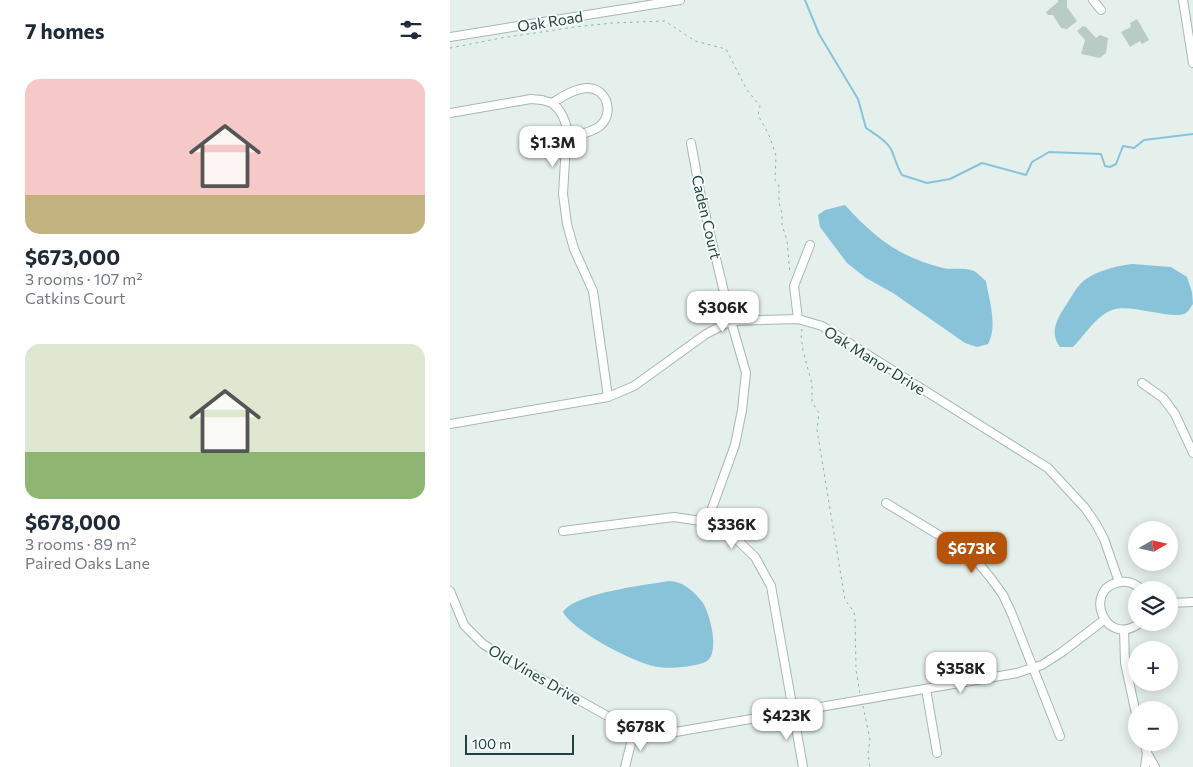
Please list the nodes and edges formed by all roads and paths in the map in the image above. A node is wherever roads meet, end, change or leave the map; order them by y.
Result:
1 (680, 0) edge
2 (1093, 0) edge
3 (1182, 0) edge
4 (656, 2) edge
5 (1101, 10) dead end
6 (450, 37) edge
7 (450, 48) edge
8 (1193, 63) edge
9 (552, 103) junction
10 (450, 113) edge
11 (567, 138) junction
12 (691, 143) dead end
13 (810, 245) dead end
14 (790, 274) dead end
15 (800, 320) junction
16 (731, 321) junction
17 (1142, 383) dead end
18 (608, 397) junction
19 (450, 424) edge
20 (1193, 452) edge
21 (886, 503) dead end
22 (707, 522) junction
23 (563, 531) dead end
24 (1119, 582) junction
25 (1128, 583) edge
26 (450, 591) edge
27 (1193, 602) edge
28 (1178, 603) edge
29 (1104, 620) junction
30 (1128, 629) edge
31 (1124, 630) junction
32 (1033, 668) junction
33 (926, 689) junction
34 (861, 700) junction
35 (1133, 701) edge
36 (793, 711) junction
37 (634, 731) junction
38 (1060, 736) dead end
39 (938, 752) dead end
40 (1147, 753) joint
41 (625, 767) edge
42 (803, 767) edge
43 (870, 767) edge
44 (1145, 767) edge
45 (1155, 767) edge

1 - 4 street, Oak Road
2 - 5 street
3 - 8 street
4 - 6 street, Oak Road
7 - 14 path
9 - 10 street
9 - 11 street
9 - 11 street
11 - 18 street
12 - 16 street, Caden Court
13 - 15 street
15 - 16 street, Oak Manor Drive
15 - 24 street, Oak Manor Drive
15 - 34 path
16 - 18 street, Oak Manor Drive
16 - 22 street, Caden Court
17 - 20 street
18 - 19 street, Oak Manor Drive
21 - 32 street
22 - 23 street
22 - 36 street
24 - 25 street
24 - 29 street
26 - 37 street, Old Vines Drive
27 - 28 street
29 - 31 street
29 - 32 street, Old Vines Drive
30 - 31 street
31 - 35 street
32 - 33 street, Old Vines Drive
32 - 38 street
33 - 34 street, Old Vines Drive
33 - 39 street
34 - 36 street, Old Vines Drive
34 - 43 path
36 - 37 street, Old Vines Drive
36 - 42 street
37 - 41 street
40 - 44 street
40 - 45 street

